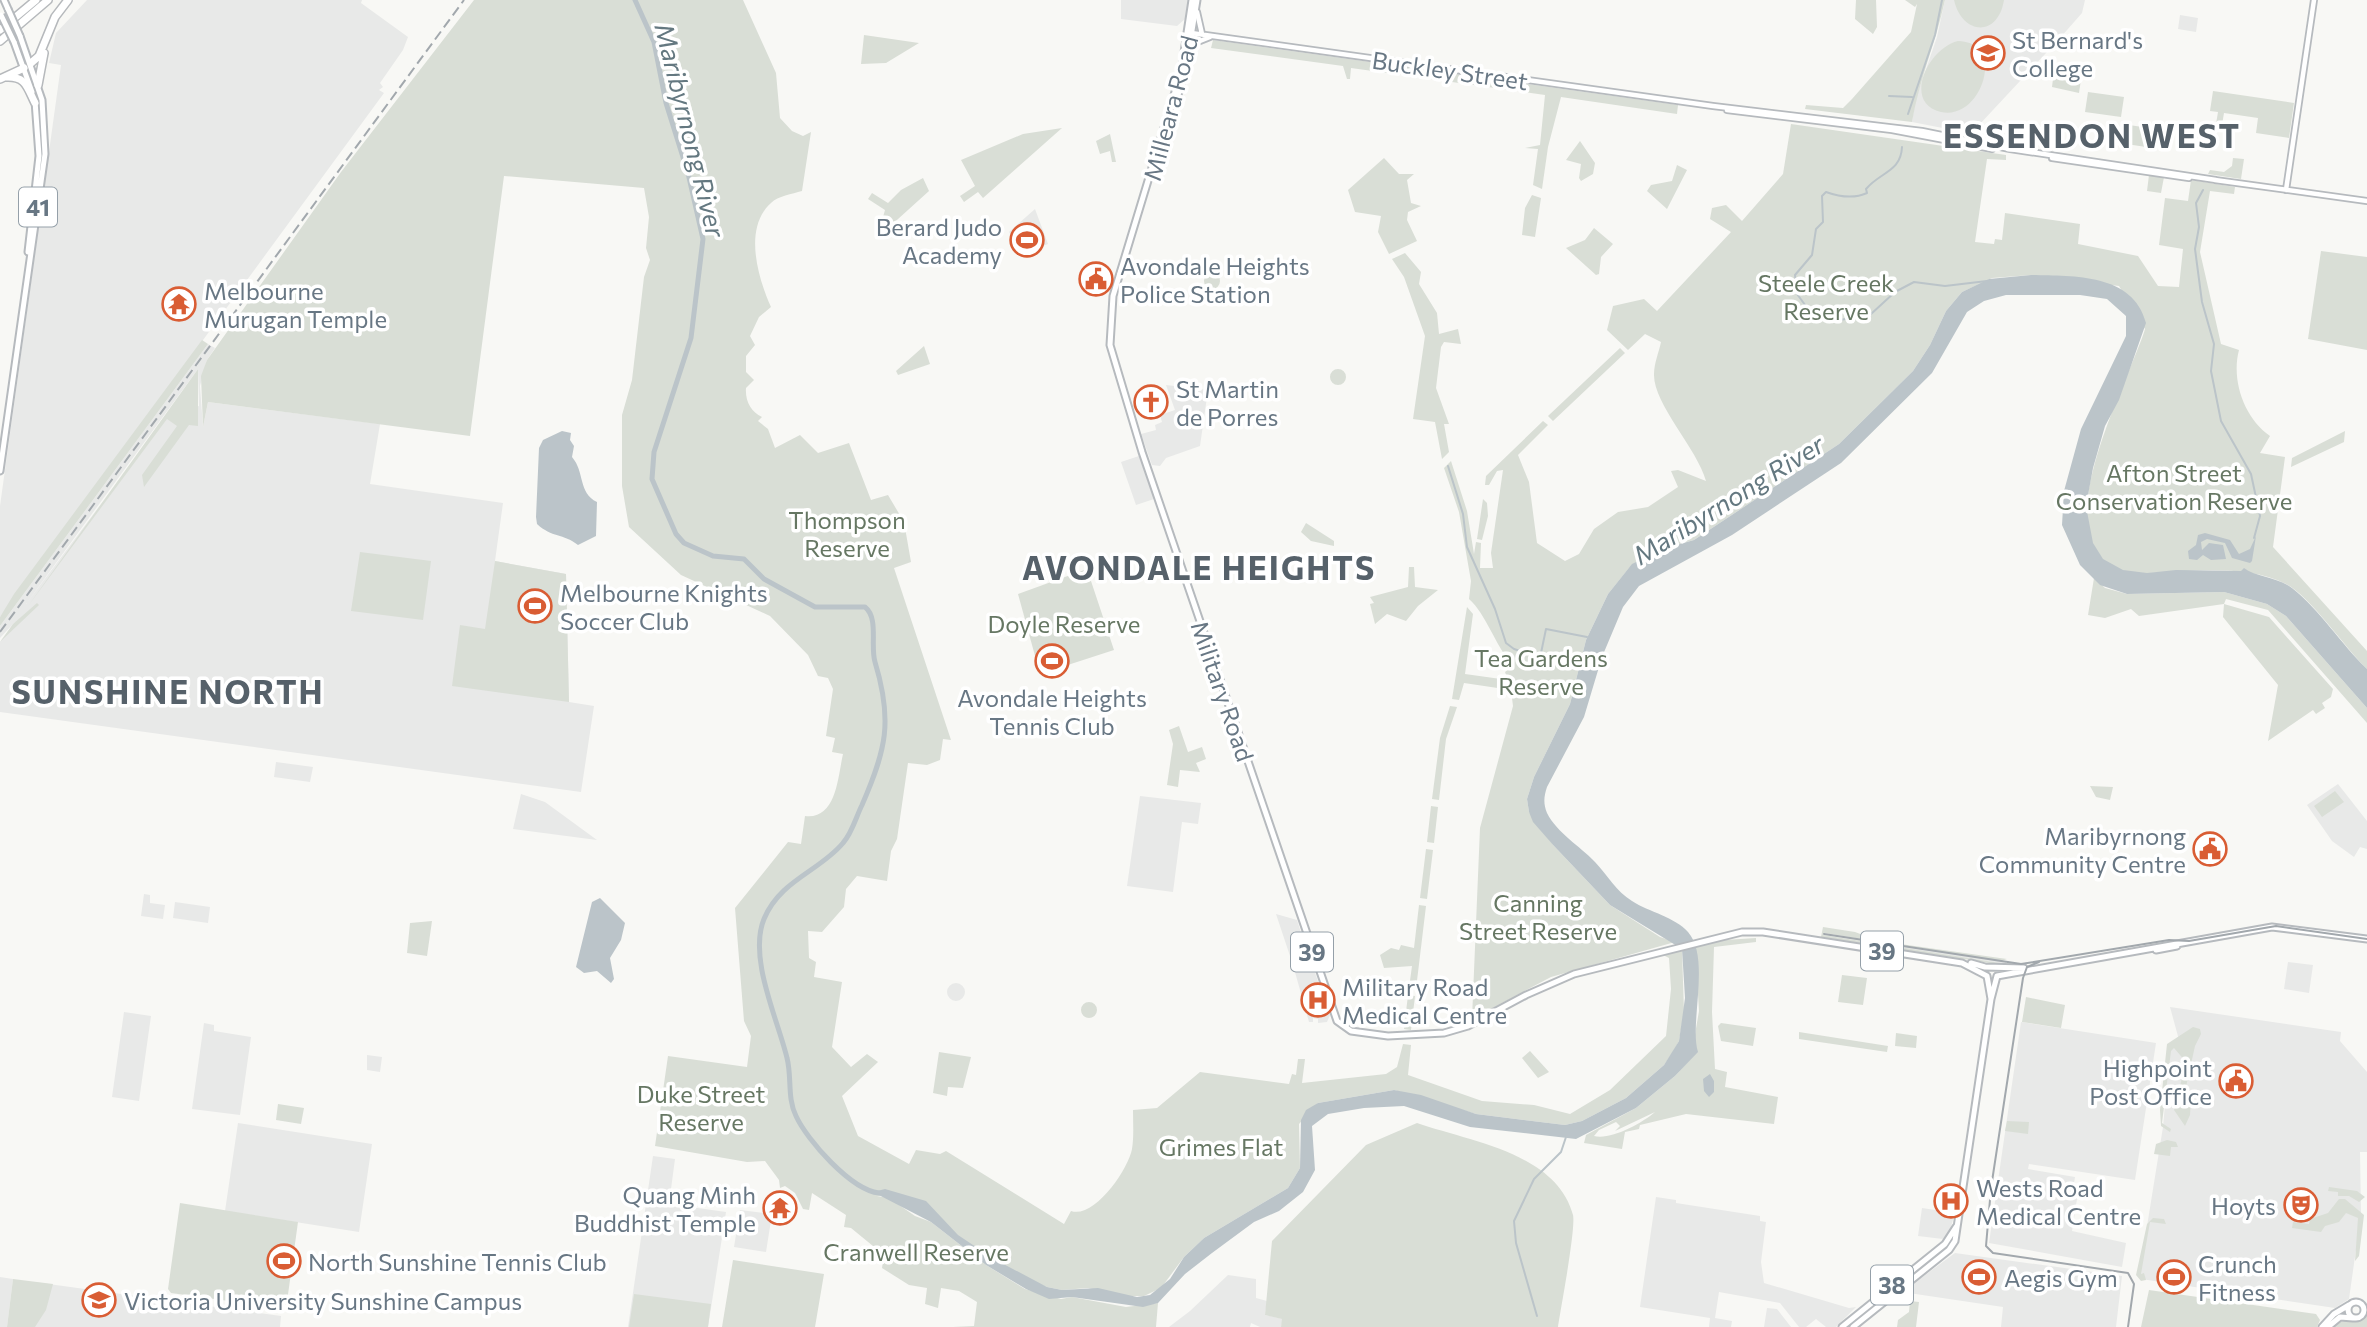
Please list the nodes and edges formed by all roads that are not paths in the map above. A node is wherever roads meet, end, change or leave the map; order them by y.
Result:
1 (4, 0) edge
2 (36, 0) edge
3 (48, 0) edge
4 (68, 0) edge
5 (2314, 0) edge
6 (1195, 1) edge
7 (1, 14) edge
8 (51, 25) junction
9 (0, 30) edge
10 (1190, 32) junction
11 (1207, 36) junction
12 (0, 41) edge
13 (1190, 45) junction
14 (28, 66) junction
15 (3, 78) edge
16 (38, 85) junction
17 (38, 101) junction
18 (2286, 190) junction
19 (2367, 201) edge
20 (1138, 214) junction
21 (1112, 357) joint
22 (0, 471) edge
23 (2367, 939) edge
24 (1948, 961) junction
25 (1992, 967) junction
26 (2038, 968) junction
27 (1987, 976) junction
28 (1997, 977) junction
29 (1991, 999) junction
30 (1958, 1221) junction
31 (1944, 1245) junction
32 (1952, 1246) junction
33 (2365, 1304) edge
34 (2350, 1305) junction
35 (2365, 1314) edge
36 (2353, 1318) junction
37 (1842, 1327) edge
38 (1853, 1327) edge
39 (2322, 1327) edge
40 (2328, 1327) edge

1 - 14 main road, 41, bridge
2 - 9 highway
3 - 12 highway
4 - 8 highway
5 - 18 main road
6 - 10 main road, Milleara Road / 39
6 - 11 main road
7 - 14 main road, 41, bridge
8 - 14 highway
8 - 16 highway
10 - 11 main road, Buckley Street
10 - 13 main road, Milleara Road / 39
10 - 20 main road, Milleara Road / 39
11 - 13 main road
11 - 18 main road, Buckley Street
13 - 20 main road, Milleara Road / 39
14 - 15 highway
14 - 16 main road, 41
14 - 17 main road, 41
15 - 17 highway
16 - 17 main road, 41
17 - 22 main road, 41
18 - 19 main road, Buckley Street
20 - 21 main road, Milleara Road / 39
21 - 24 main road, Military Road / 39
23 - 26 main road
24 - 25 main road, 39
24 - 27 main road, 39
25 - 26 main road
25 - 27 main road
25 - 28 main road
26 - 28 main road
27 - 28 main road
27 - 29 main road, 38
28 - 29 main road, 38
29 - 30 main road, 38
30 - 31 main road, 38
30 - 32 main road, 38
31 - 32 main road
31 - 37 main road, 38
32 - 38 main road, 38
33 - 34 main road
33 - 35 main road
34 - 36 main road
34 - 39 main road
35 - 36 main road
36 - 40 main road

